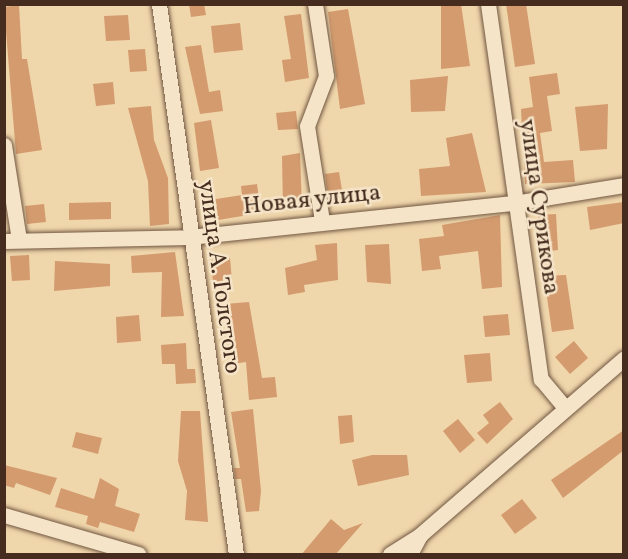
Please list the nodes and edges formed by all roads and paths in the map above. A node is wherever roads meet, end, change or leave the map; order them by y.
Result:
1 (159, 4) edge
2 (315, 4) edge
3 (488, 4) edge
4 (4, 145) edge
5 (624, 185) edge
6 (514, 203) junction
7 (322, 221) junction
8 (189, 237) junction
9 (12, 240) edge
10 (624, 358) edge
11 (564, 406) junction
12 (4, 515) edge
13 (420, 535) junction
14 (138, 555) edge
15 (236, 555) edge
16 (390, 555) edge
17 (410, 555) edge

1 - 8 street, улица А. Толстого
2 - 7 street
3 - 6 street, улица Сурикова
4 - 9 street
5 - 6 street, Новая улица
6 - 7 street, Новая улица
6 - 11 street, улица Сурикова
7 - 8 street, Новая улица
8 - 9 street, Новая улица
8 - 15 street, улица А. Толстого
10 - 11 street
11 - 13 street
12 - 14 street
13 - 16 street
13 - 17 street

